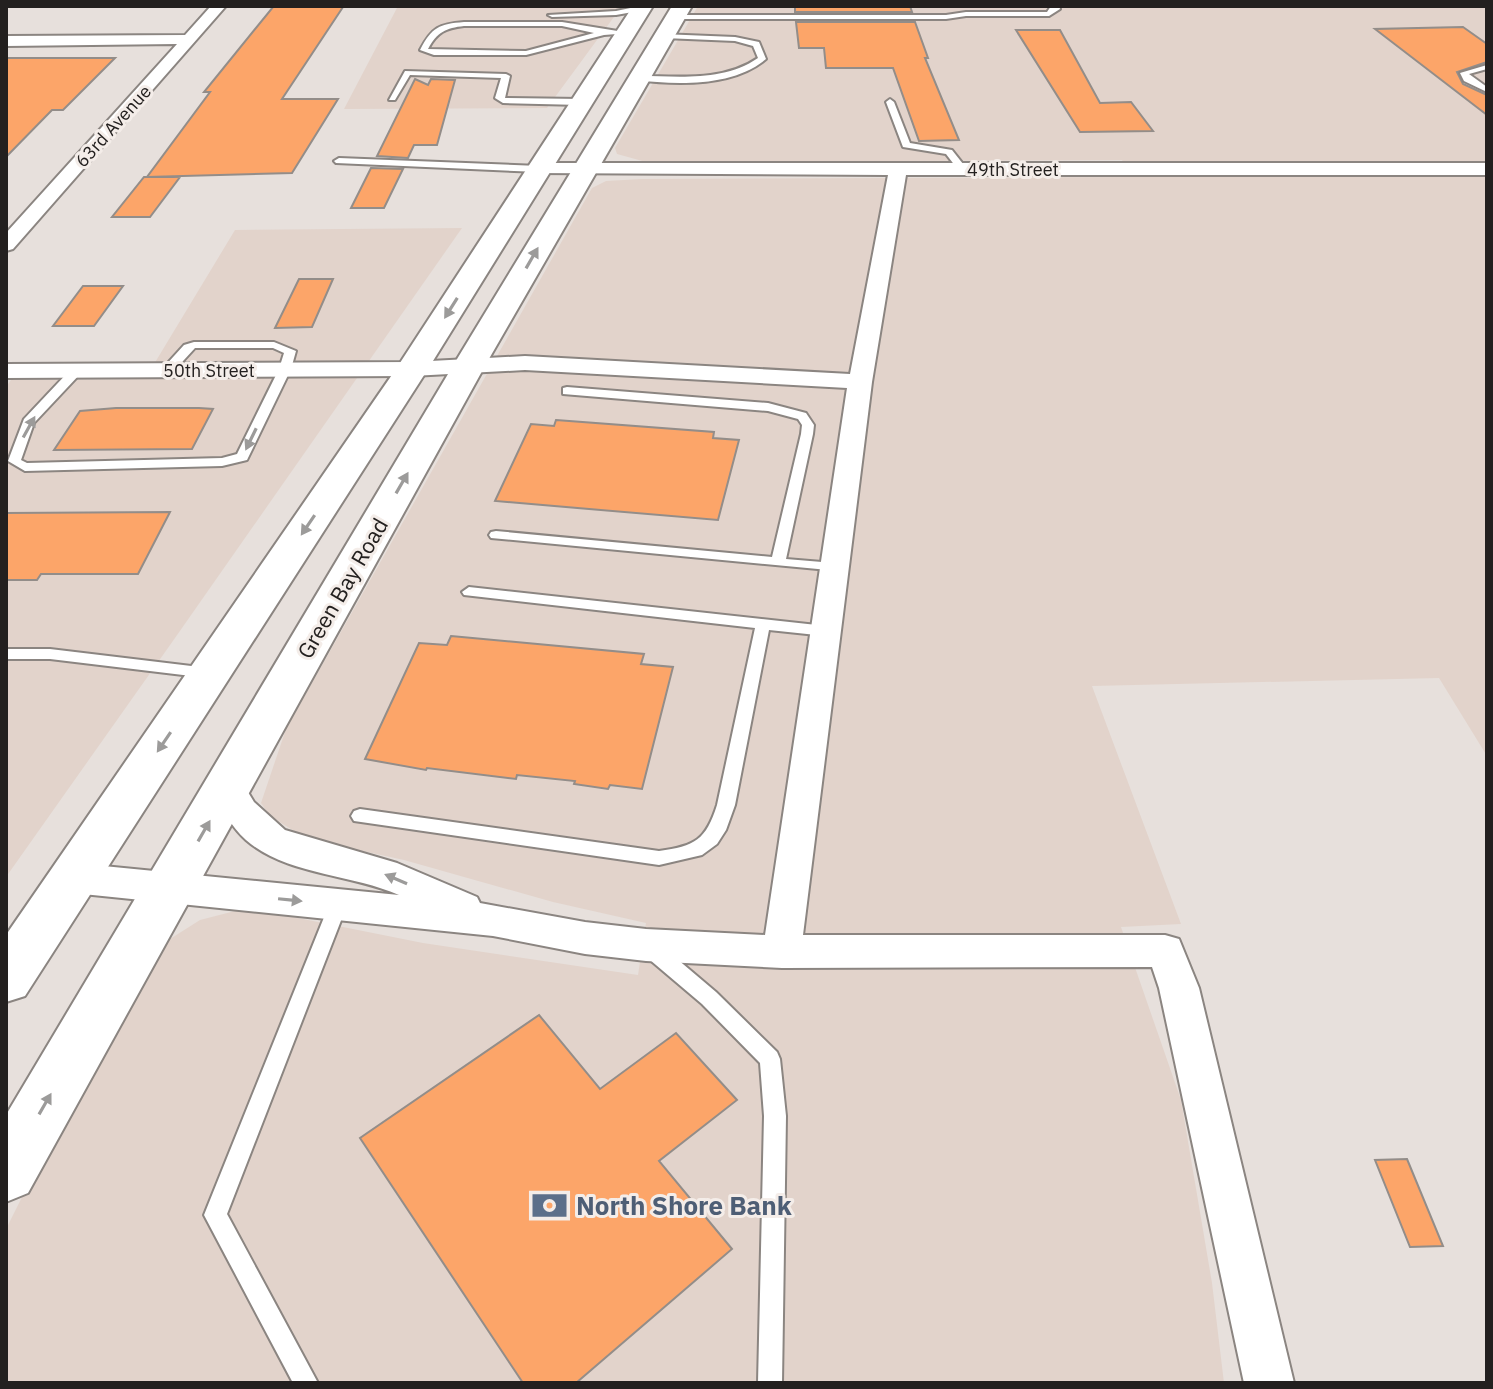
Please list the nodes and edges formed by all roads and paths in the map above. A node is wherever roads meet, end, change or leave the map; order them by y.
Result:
1 (219, 6) edge
2 (1055, 6) edge
3 (964, 10) edge
4 (501, 15) dead end
5 (648, 20) edge
6 (190, 39) junction
7 (6, 41) edge
8 (1487, 67) edge
9 (639, 78) junction
10 (1487, 90) edge
11 (392, 98) dead end
12 (581, 102) junction
13 (890, 102) dead end
14 (339, 161) dead end
15 (539, 169) junction
16 (584, 169) junction
17 (898, 169) junction
18 (962, 169) junction
19 (1487, 169) edge
20 (6, 245) edge
21 (470, 364) junction
22 (285, 369) junction
23 (412, 369) junction
24 (77, 370) junction
25 (6, 371) edge
26 (860, 382) junction
27 (567, 391) dead end
28 (496, 535) dead end
29 (778, 562) junction
30 (834, 568) junction
31 (469, 592) dead end
32 (763, 624) junction
33 (826, 631) junction
34 (6, 654) edge
35 (209, 673) junction
36 (228, 788) junction
37 (360, 816) dead end
38 (73, 878) junction
39 (171, 888) junction
40 (338, 905) junction
41 (493, 920) junction
42 (646, 945) junction
43 (782, 952) junction
44 (6, 979) edge
45 (6, 1172) edge
46 (306, 1383) edge
47 (770, 1383) edge
48 (1269, 1383) edge

1 - 6 street, 63rd Avenue
2 - 3 lane
3 - 5 lane
4 - 5 lane
5 - 5 lane
5 - 9 main road, Green Bay Road
5 - 9 lane
5 - 12 main road
6 - 7 street
6 - 20 street, 63rd Avenue
8 - 10 lane
9 - 16 main road, Green Bay Road
11 - 12 lane
12 - 15 main road
13 - 18 lane
14 - 15 lane
15 - 16 street, 49th Street
15 -> 23 main road
16 - 17 street, 49th Street
21 -> 16 main road, Green Bay Road
17 - 18 street, 49th Street
17 - 26 street
18 - 19 street, 49th Street
21 - 23 street, 50th Street
21 - 26 street, 50th Street
36 -> 21 main road, Green Bay Road
22 - 23 street, 50th Street
22 - 24 street, 50th Street
22 -> 24 lane
23 -> 35 main road
24 - 25 street, 50th Street
26 - 30 street
27 - 29 lane
28 - 29 lane
29 - 30 lane
30 - 33 street
31 - 32 lane
32 - 33 lane
32 - 37 lane
33 - 43 street
34 - 35 lane
35 -> 38 main road
39 -> 36 main road, Green Bay Road
41 -> 36 street
38 - 39 street
38 - 44 main road
39 -> 40 street
45 -> 39 main road, Green Bay Road
40 - 41 street
40 - 46 lane
41 - 42 street
42 - 43 street
42 - 47 lane
43 - 48 street

